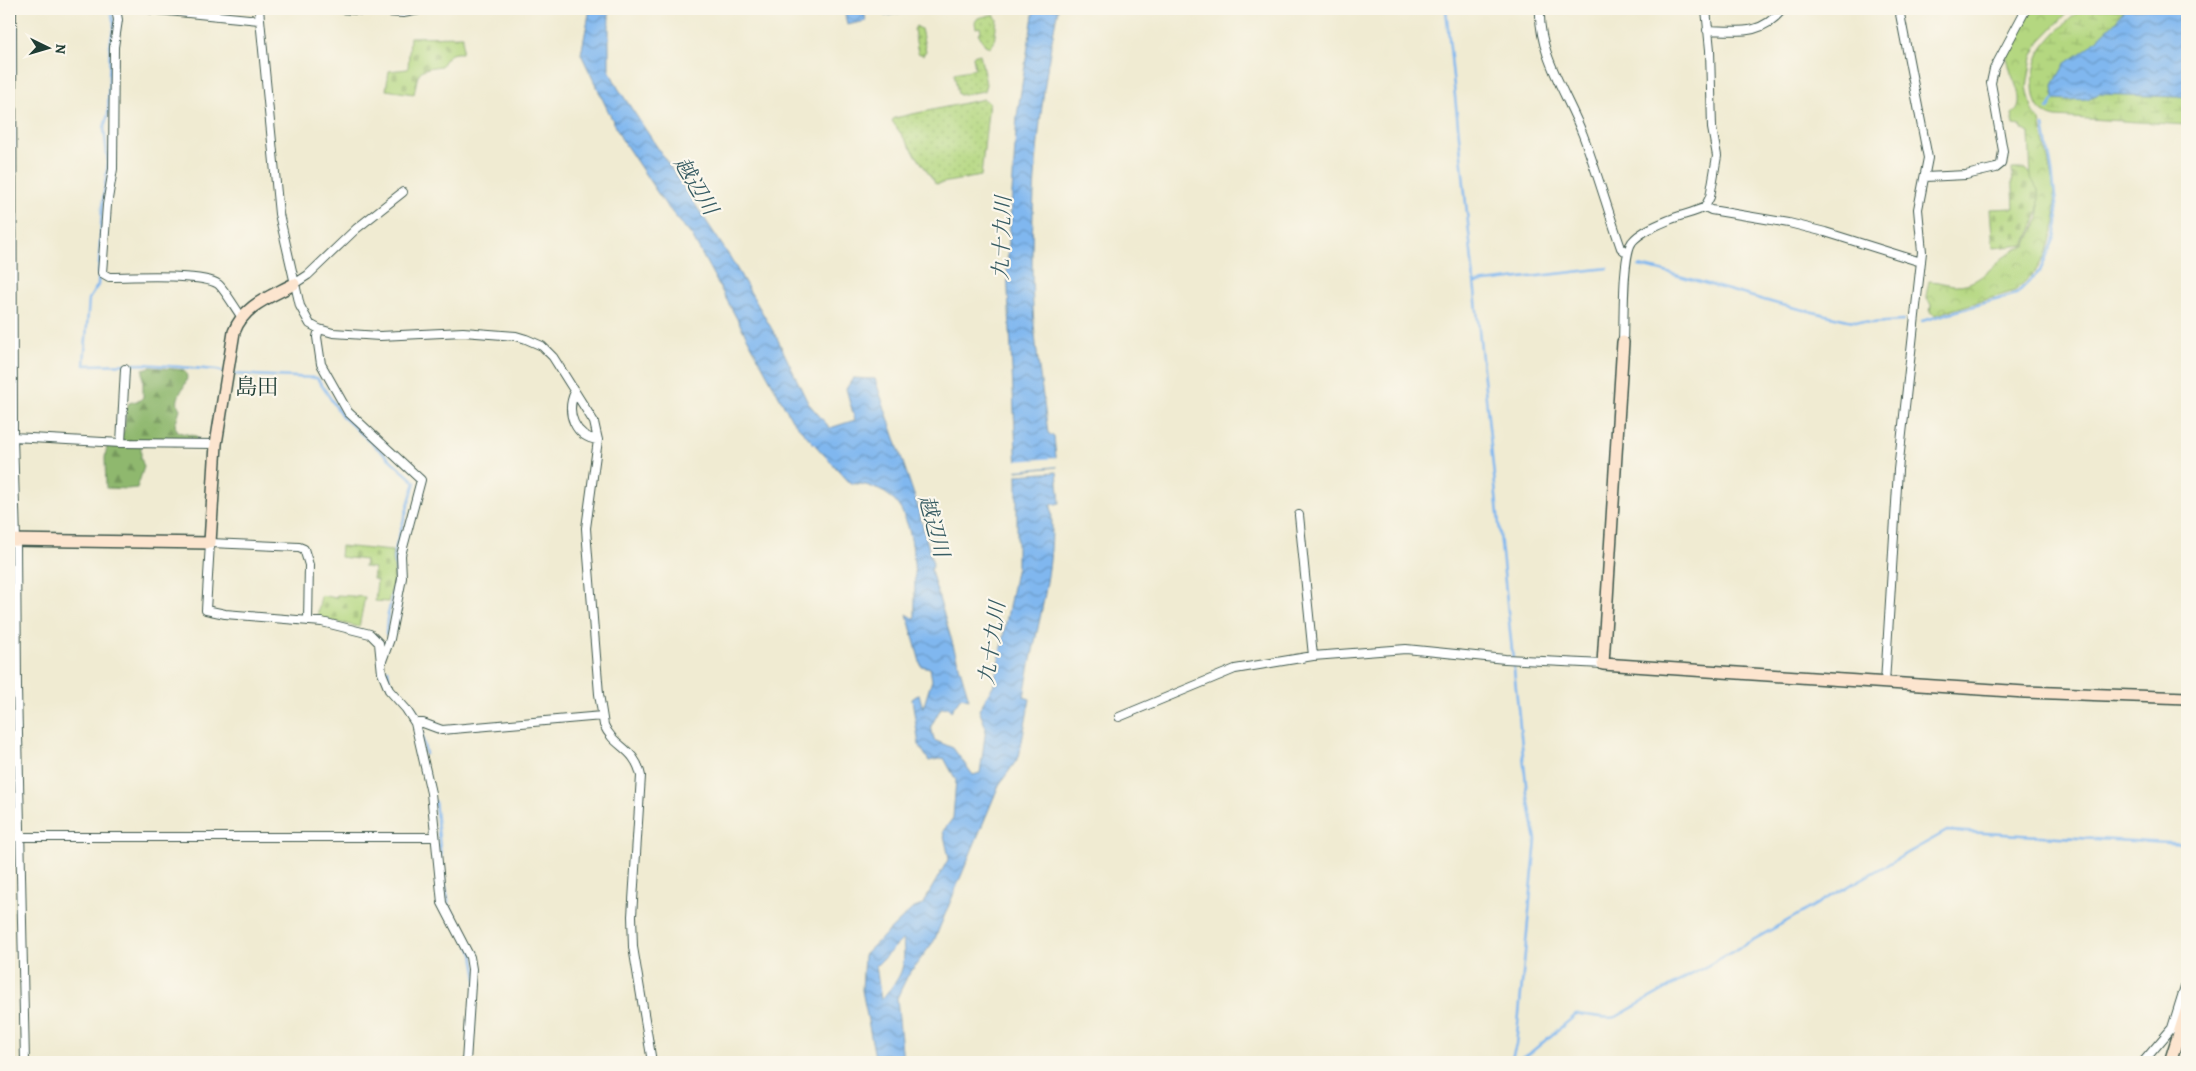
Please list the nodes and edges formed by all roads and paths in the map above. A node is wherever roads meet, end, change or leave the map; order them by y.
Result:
1 (12, 9) edge
2 (116, 9) edge
3 (148, 9) edge
4 (259, 9) edge
5 (340, 9) edge
6 (425, 9) edge
7 (1540, 9) edge
8 (1706, 9) edge
9 (1783, 9) edge
10 (1899, 9) edge
11 (2026, 9) edge
12 (259, 20) junction
13 (1708, 30) junction
14 (1925, 177) junction
15 (403, 192) dead end
16 (1705, 207) junction
17 (1627, 253) junction
18 (1921, 262) junction
19 (294, 284) junction
20 (241, 316) junction
21 (319, 329) junction
22 (1623, 342) joint
23 (125, 369) dead end
24 (575, 392) junction
25 (13, 438) junction
26 (598, 440) junction
27 (121, 443) junction
28 (216, 444) junction
29 (1299, 515) dead end
30 (13, 540) edge
31 (210, 544) junction
32 (308, 621) junction
33 (1313, 656) junction
34 (382, 661) junction
35 (1604, 664) junction
36 (1885, 683) junction
37 (2187, 698) edge
38 (602, 716) junction
39 (1119, 717) dead end
40 (414, 723) junction
41 (9, 837) edge
42 (20, 837) junction
43 (435, 837) junction
44 (2187, 980) edge
45 (2187, 1008) edge
46 (25, 1062) edge
47 (466, 1062) edge
48 (652, 1062) edge
49 (2143, 1062) edge
50 (2170, 1062) edge

1 - 25 street
2 - 20 street
3 - 12 street
4 - 12 street
5 - 6 street
7 - 17 street
8 - 13 street
9 - 13 street
10 - 14 street
11 - 14 street
12 - 19 street
13 - 16 street
14 - 18 street
15 - 19 street
16 - 17 street
16 - 18 street
17 - 22 street
18 - 36 street
19 - 20 street
19 - 21 street
20 - 28 street
21 - 24 street
21 - 34 street
22 - 35 street
23 - 27 street
24 - 26 street
24 - 26 street
25 - 27 street
25 - 30 street
26 - 38 street
27 - 28 street
28 - 31 street
29 - 33 street
30 - 31 street
30 - 42 street
31 - 32 street
31 - 32 street
32 - 34 street
33 - 35 street
33 - 39 street
34 - 40 street
35 - 36 street
36 - 37 street
38 - 40 street
38 - 48 street
40 - 43 street
41 - 42 street
42 - 43 street
42 - 46 street
43 - 47 street
44 - 49 street
45 - 50 street

